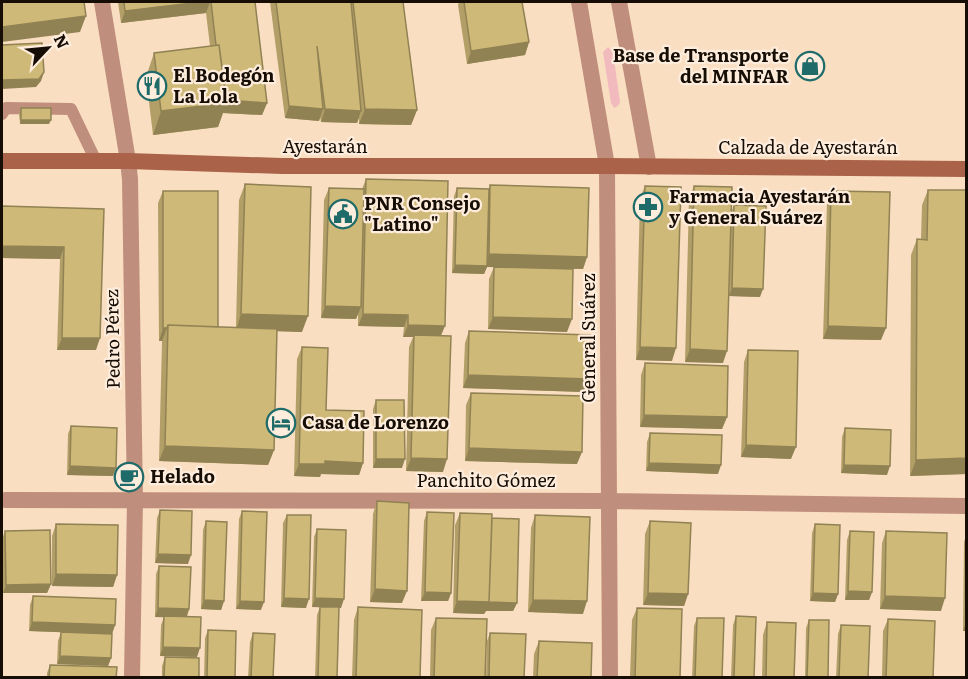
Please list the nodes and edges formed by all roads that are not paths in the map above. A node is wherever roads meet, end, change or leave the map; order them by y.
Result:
1 (102, 2) edge
2 (579, 2) edge
3 (619, 2) edge
4 (2, 114) edge
5 (2, 160) edge
6 (96, 161) junction
7 (128, 161) junction
8 (608, 166) junction
9 (649, 167) junction
10 (966, 169) edge
11 (5, 500) dead end
12 (135, 500) junction
13 (610, 501) junction
14 (966, 506) edge
15 (132, 678) edge
16 (610, 678) edge

1 - 7 street, Pedro Pérez
2 - 8 street, General Suárez
3 - 9 street
4 - 6 lane
5 - 6 main road, Ayestarán
6 - 7 main road, Ayestarán
7 - 8 main road, Ayestarán
7 - 12 street, Pedro Pérez
8 - 9 main road, Ayestarán
8 - 13 street, General Suárez
9 - 10 main road, Calzada de Ayestarán
11 - 12 street, Panchito Gómez
12 - 13 street, Panchito Gómez
12 - 15 street, Pedro Pérez
13 - 14 street, Panchito Gómez
13 - 16 street, General Suárez

